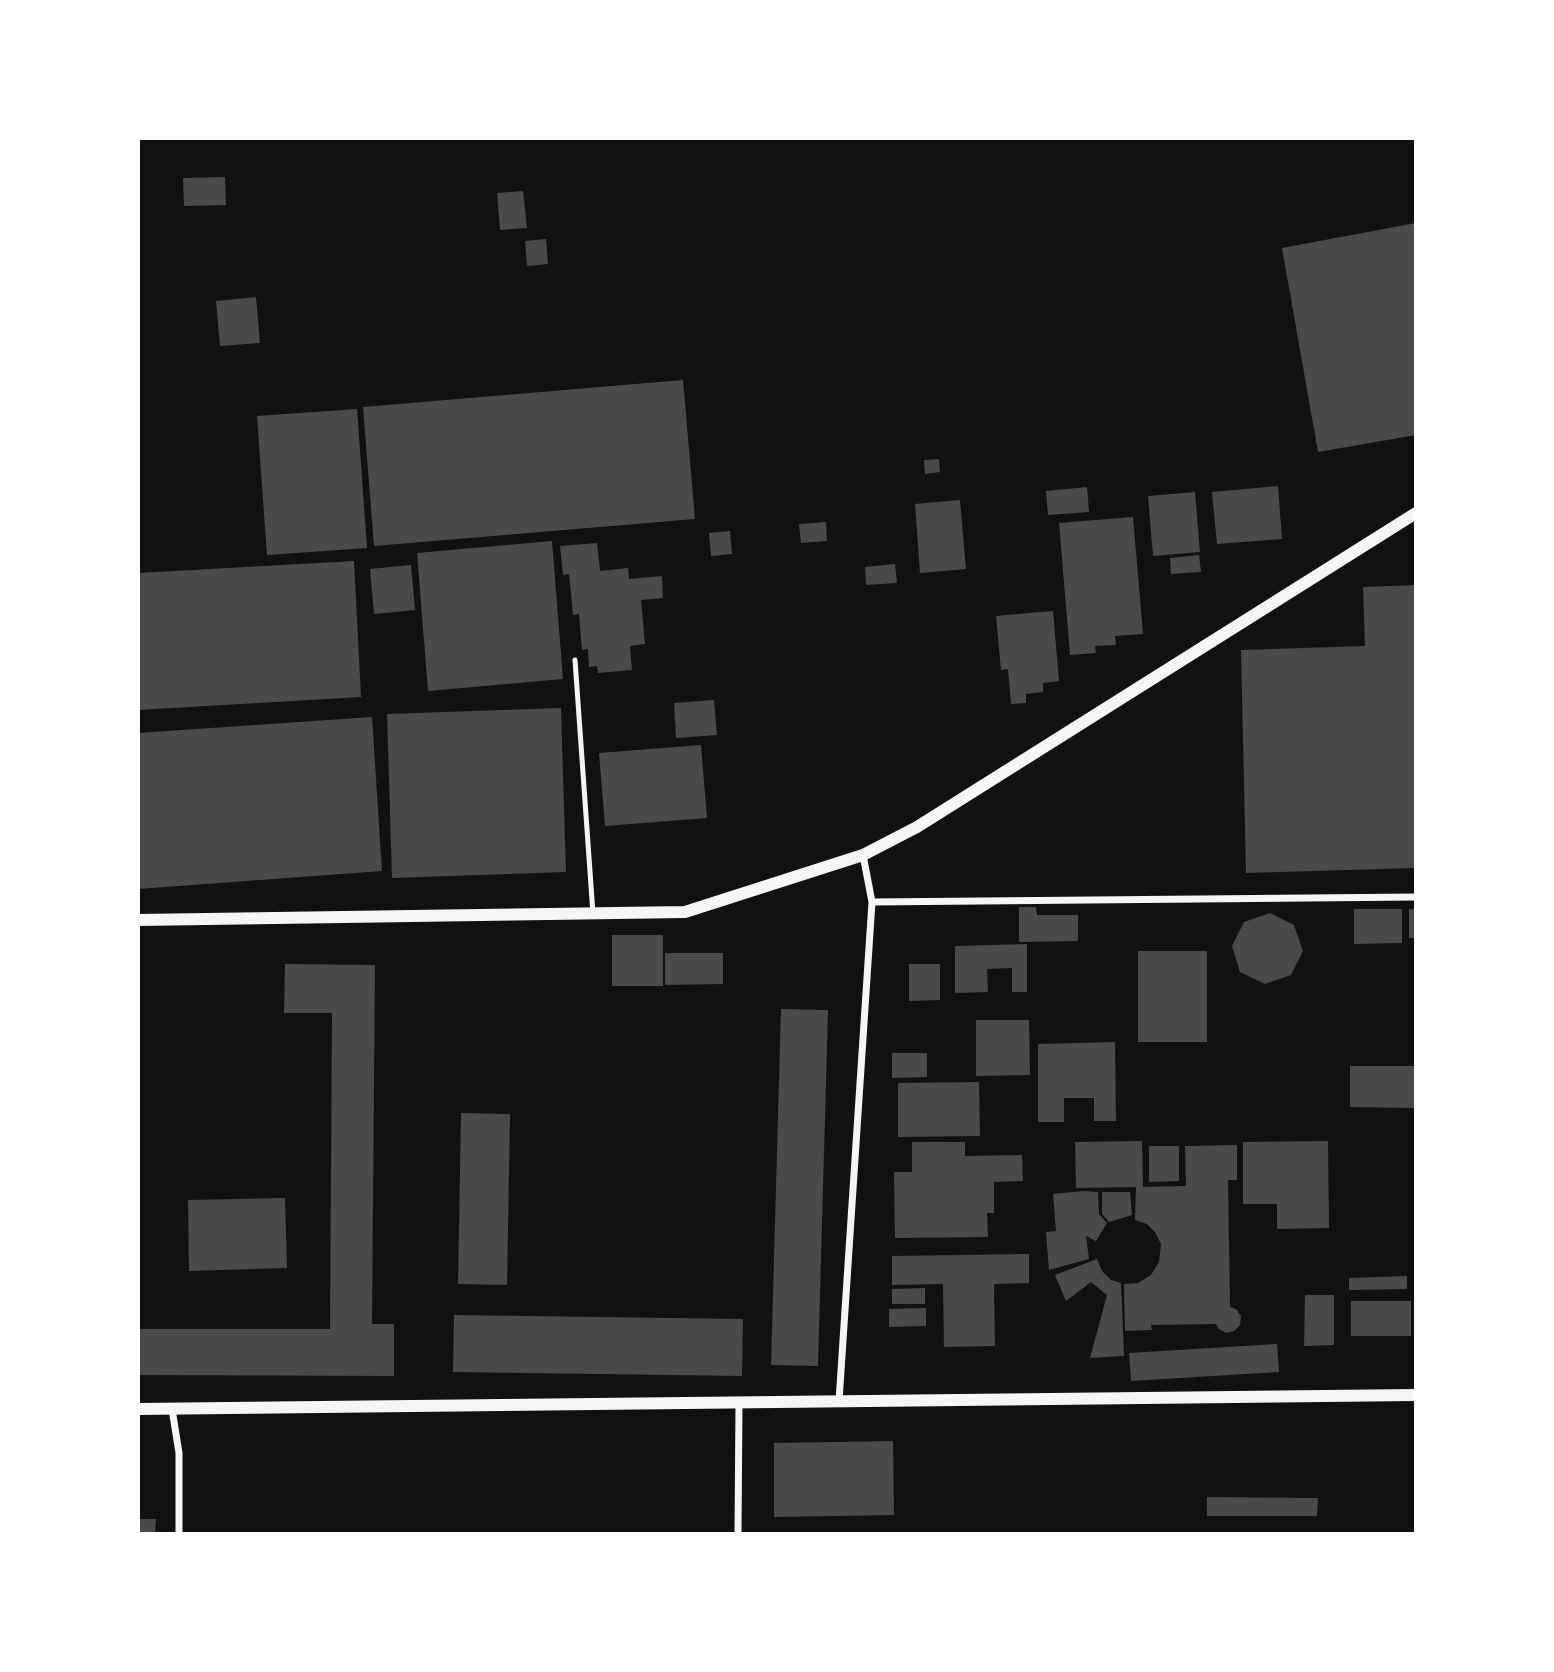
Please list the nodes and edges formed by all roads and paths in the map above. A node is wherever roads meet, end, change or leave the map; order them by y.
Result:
1 (1416, 513) edge
2 (575, 660) dead end
3 (863, 855) junction
4 (1416, 897) edge
5 (872, 902) junction
6 (593, 914) junction
7 (138, 920) edge
8 (1416, 1395) edge
9 (839, 1401) junction
10 (739, 1403) junction
11 (138, 1409) edge
12 (172, 1409) junction
13 (179, 1534) edge
14 (738, 1534) edge

1 - 3 street
2 - 6 lane
3 - 5 street
3 - 6 street
4 - 5 street
5 - 9 street
6 - 7 street
8 - 9 street
9 - 10 street
10 - 12 street
10 - 14 street
11 - 12 street
12 - 13 street

